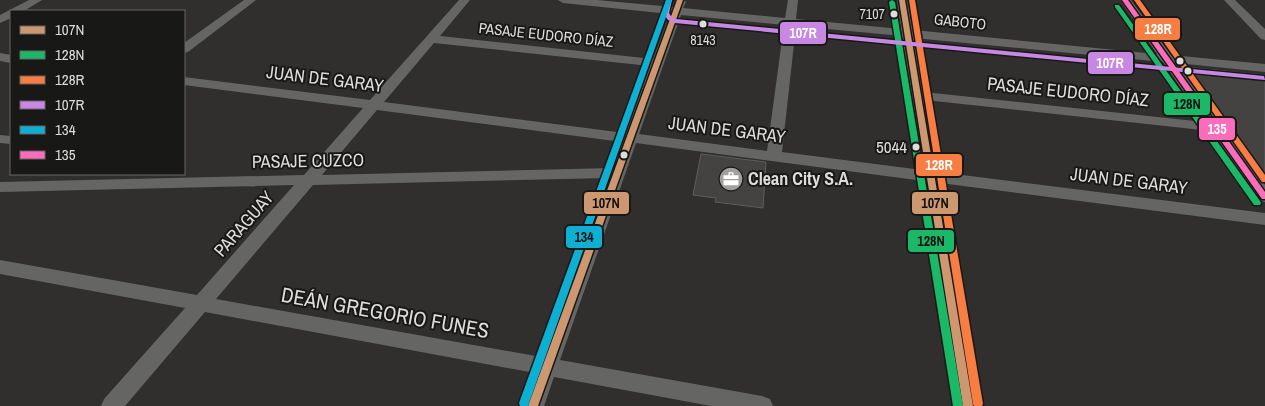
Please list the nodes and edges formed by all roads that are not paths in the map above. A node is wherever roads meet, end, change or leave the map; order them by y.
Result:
1 (37, 0) edge
2 (251, 0) edge
3 (465, 0) edge
4 (563, 0) edge
5 (793, 0) edge
6 (902, 0) edge
7 (1125, 0) edge
8 (1229, 0) edge
9 (678, 5) edge
10 (18, 10) edge
11 (791, 22) junction
12 (907, 33) junction
13 (1265, 36) edge
14 (431, 39) junction
15 (185, 48) edge
16 (1166, 59) junction
17 (657, 63) junction
18 (1265, 68) edge
19 (185, 81) edge
20 (917, 95) junction
21 (374, 105) junction
22 (1215, 127) junction
23 (630, 138) junction
24 (774, 156) junction
25 (617, 173) junction
26 (930, 176) junction
27 (307, 182) junction
28 (0, 187) edge
29 (1265, 197) edge
30 (1265, 219) edge
31 (0, 267) edge
32 (201, 304) junction
33 (547, 367) junction
34 (112, 406) edge
35 (533, 406) edge
36 (762, 406) edge
37 (968, 406) edge

1 - 10 street
2 - 15 street
3 - 14 street, PARAGUAY
4 - 9 street, GABOTO
5 - 11 street
6 - 12 street
7 - 16 street
8 - 13 street
9 - 11 street, GABOTO
9 - 17 street
11 - 12 street, GABOTO
11 - 24 street
12 - 16 street, GABOTO
12 - 20 street
14 - 17 street, PASAJE EUDORO DÍAZ
14 - 21 street, PARAGUAY
16 - 18 street, GABOTO
16 - 22 street
17 - 23 street
19 - 21 street, JUAN DE GARAY
20 - 22 street, PASAJE EUDORO DÍAZ
20 - 26 street
21 - 23 street, JUAN DE GARAY
21 - 27 street, PARAGUAY
22 - 29 street
23 - 24 street, JUAN DE GARAY
23 - 25 street
24 - 26 street, JUAN DE GARAY
25 - 27 street, PASAJE CUZCO
25 - 33 street
26 - 30 street, JUAN DE GARAY
26 - 37 street
27 - 28 street, PASAJE CUZCO
27 - 32 street, PARAGUAY
31 - 32 street, DEÁN GREGORIO FUNES
32 - 33 street, DEÁN GREGORIO FUNES
32 - 34 street, PARAGUAY
33 - 35 street
33 - 36 street, DEÁN GREGORIO FUNES

